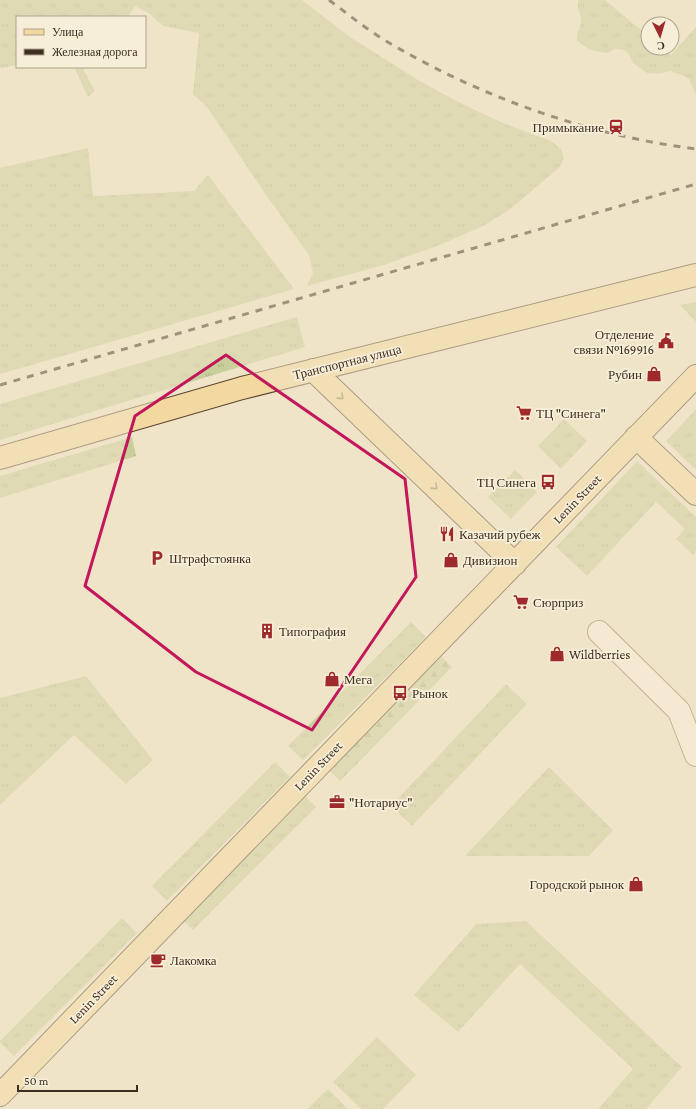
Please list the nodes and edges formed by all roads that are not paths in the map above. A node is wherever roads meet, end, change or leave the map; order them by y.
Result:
1 (696, 275) edge
2 (313, 370) junction
3 (696, 376) edge
4 (636, 437) junction
5 (0, 458) edge
6 (696, 494) edge
7 (515, 564) junction
8 (600, 632) dead end
9 (696, 755) edge
10 (0, 1095) edge

1 - 2 main road, Транспортная улица
2 - 5 main road, Транспортная улица
2 -> 7 main road
3 - 4 main road, Lenin Street
4 - 6 main road
4 - 7 main road, Lenin Street
7 - 10 main road, Lenin Street
8 - 9 street

